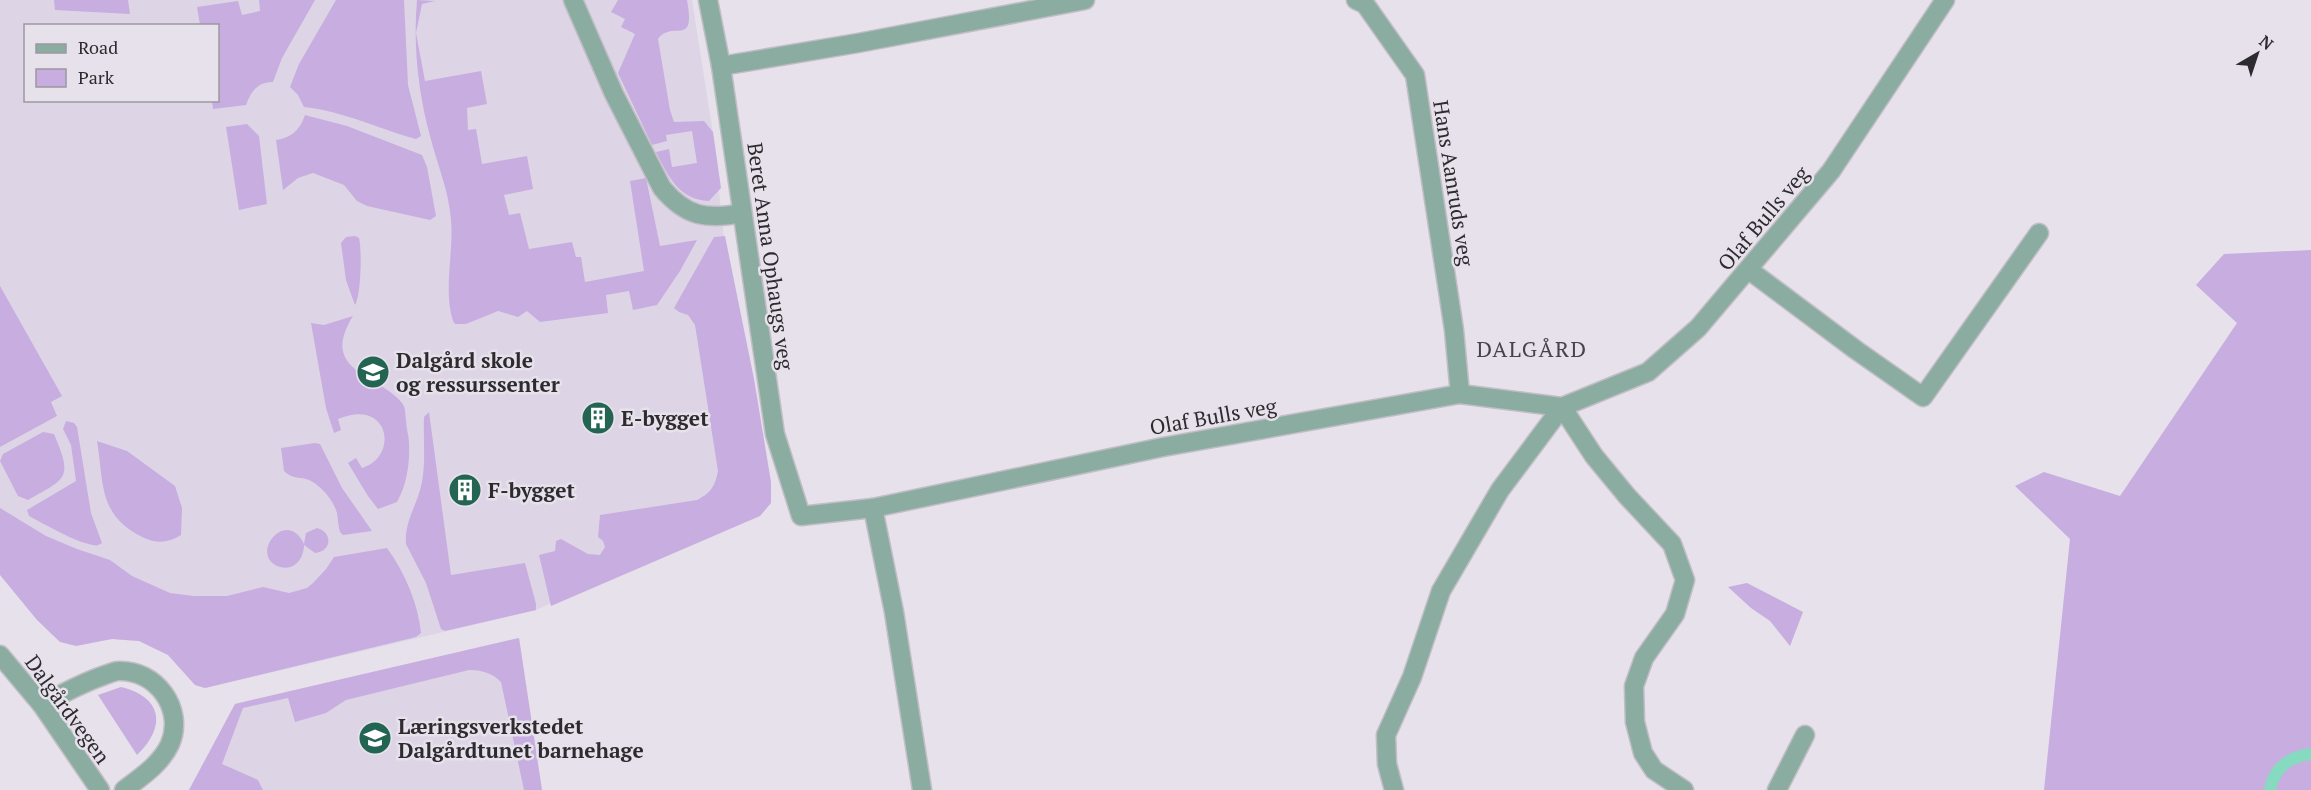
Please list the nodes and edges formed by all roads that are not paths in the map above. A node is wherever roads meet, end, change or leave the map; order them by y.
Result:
1 (573, 0) edge
2 (708, 0) edge
3 (1085, 0) edge
4 (1356, 0) edge
5 (1945, 0) edge
6 (721, 66) junction
7 (742, 213) junction
8 (2039, 233) dead end
9 (1749, 270) junction
10 (1460, 394) junction
11 (1562, 407) junction
12 (873, 508) junction
13 (801, 516) joint
14 (0, 655) edge
15 (42, 705) junction
16 (1805, 735) dead end
17 (100, 790) edge
18 (124, 790) edge
19 (922, 790) edge
20 (1394, 790) edge
21 (1684, 790) edge
22 (1777, 790) edge

1 - 7 street
2 - 6 street, Beret Anna Ophaugs veg
3 - 6 street
4 - 10 street, Hans Aanruds veg
5 - 9 street, Olaf Bulls veg
6 - 7 street, Beret Anna Ophaugs veg
7 - 13 street, Beret Anna Ophaugs veg
8 - 9 street
9 - 11 street, Olaf Bulls veg
10 - 11 street, Olaf Bulls veg
10 - 12 street, Olaf Bulls veg
11 - 20 street
11 - 21 street
12 - 13 street, Olaf Bulls veg
12 - 19 street
14 - 15 street, Dalgårdvegen
15 - 17 street, Dalgårdvegen
15 - 18 street
16 - 22 street

